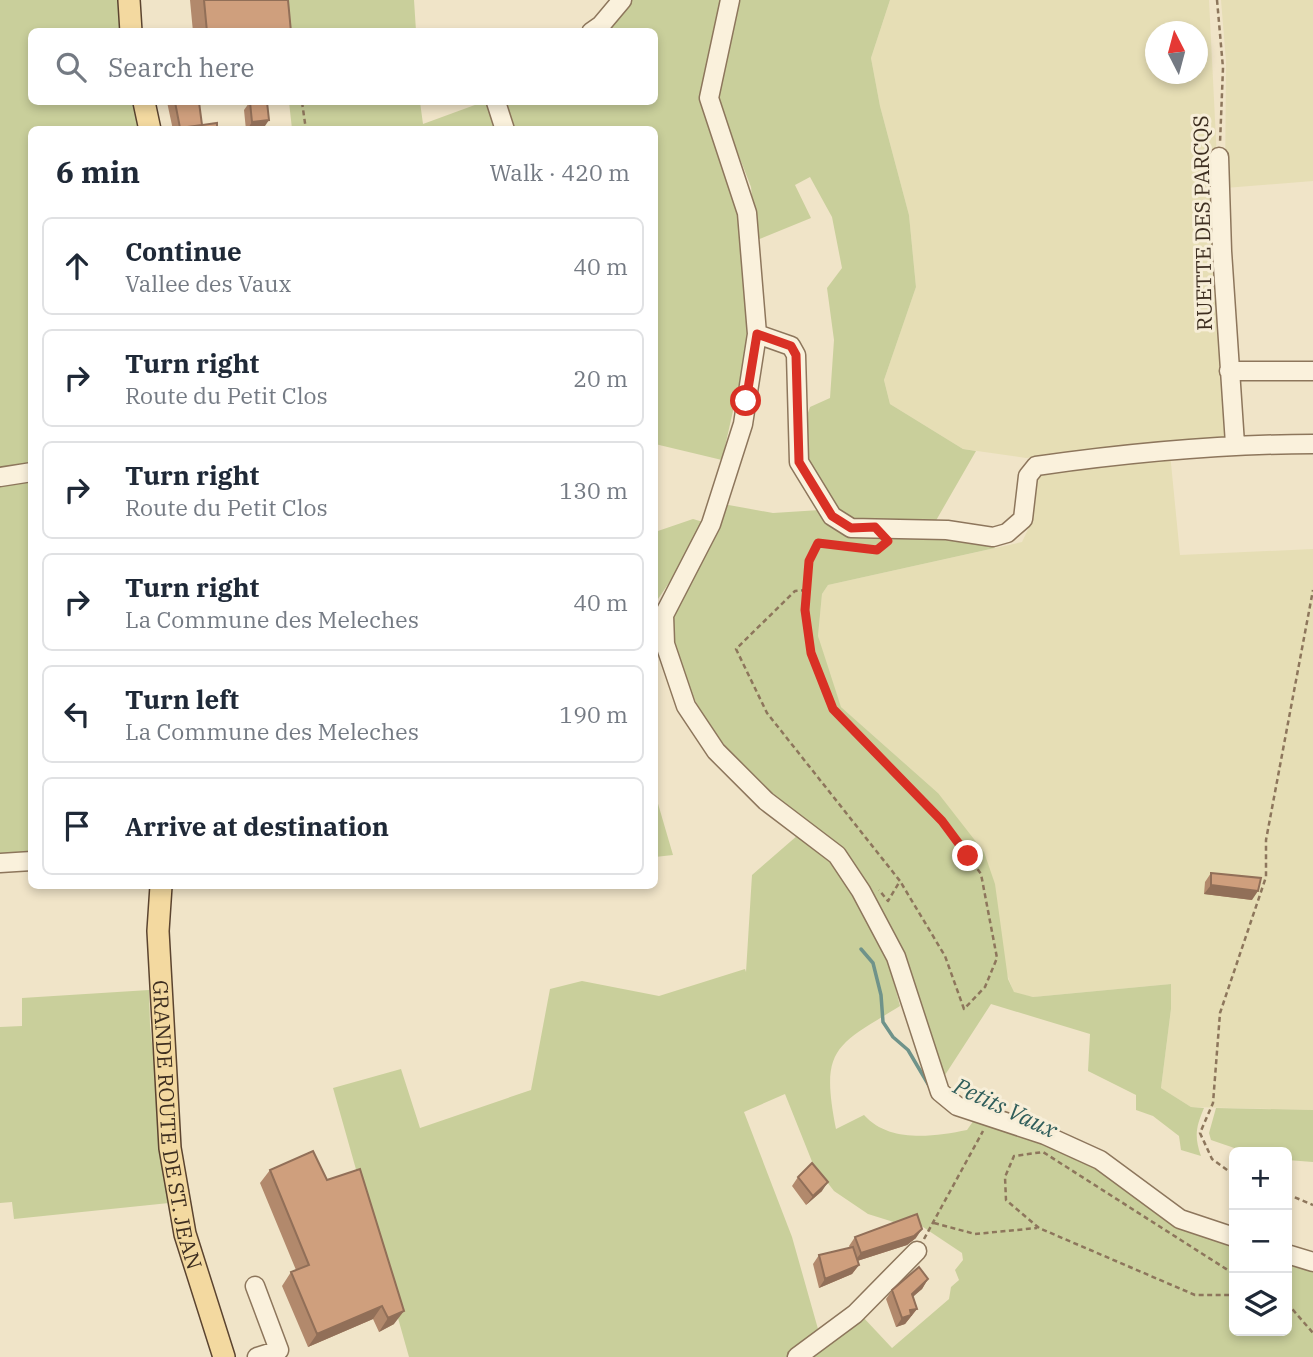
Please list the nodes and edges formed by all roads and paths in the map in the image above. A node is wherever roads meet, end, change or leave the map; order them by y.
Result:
1 (129, 0) edge
2 (622, 0) edge
3 (730, 0) edge
4 (1217, 0) edge
5 (131, 28) edge
6 (597, 28) edge
7 (145, 105) edge
8 (302, 105) edge
9 (497, 105) edge
10 (149, 126) edge
11 (305, 126) edge
12 (505, 126) edge
13 (1219, 157) joint
14 (757, 334) junction
15 (1229, 371) junction
16 (1313, 371) edge
17 (1235, 444) junction
18 (1313, 444) edge
19 (28, 473) edge
20 (0, 477) edge
21 (875, 527) junction
22 (806, 590) junction
23 (1313, 590) edge
24 (28, 861) edge
25 (0, 863) edge
26 (900, 881) junction
27 (872, 883) dead end
28 (161, 889) edge
29 (985, 1129) dead end
30 (1229, 1171) edge
31 (1292, 1196) edge
32 (1313, 1205) edge
33 (934, 1223) junction
34 (1039, 1228) junction
35 (1229, 1235) edge
36 (917, 1251) joint
37 (1292, 1256) edge
38 (1313, 1262) edge
39 (1232, 1273) edge
40 (255, 1286) dead end
41 (1229, 1294) edge
42 (1292, 1309) edge
43 (1313, 1334) edge
44 (264, 1356) edge
45 (224, 1357) edge
46 (797, 1357) edge

1 - 5 main road
2 - 6 street
3 - 14 street
4 - 13 path, RUETTE DES PARCQS
7 - 10 main road
8 - 11 path
9 - 12 street
13 - 15 street, RUETTE DES PARCQS
14 - 21 street
14 - 35 street
15 - 16 street
15 - 17 street, RUETTE DES PARCQS
17 - 18 street
17 - 21 street
19 - 20 street
21 - 22 path
22 - 26 path
22 - 26 path
23 - 30 path
24 - 25 street
26 - 27 path
28 - 45 main road, GRANDE ROUTE DE ST. JEAN
29 - 33 path
31 - 32 path
33 - 34 path
33 - 36 path
34 - 39 path
34 - 41 path
36 - 46 street
37 - 38 street
40 - 44 street
42 - 43 path

